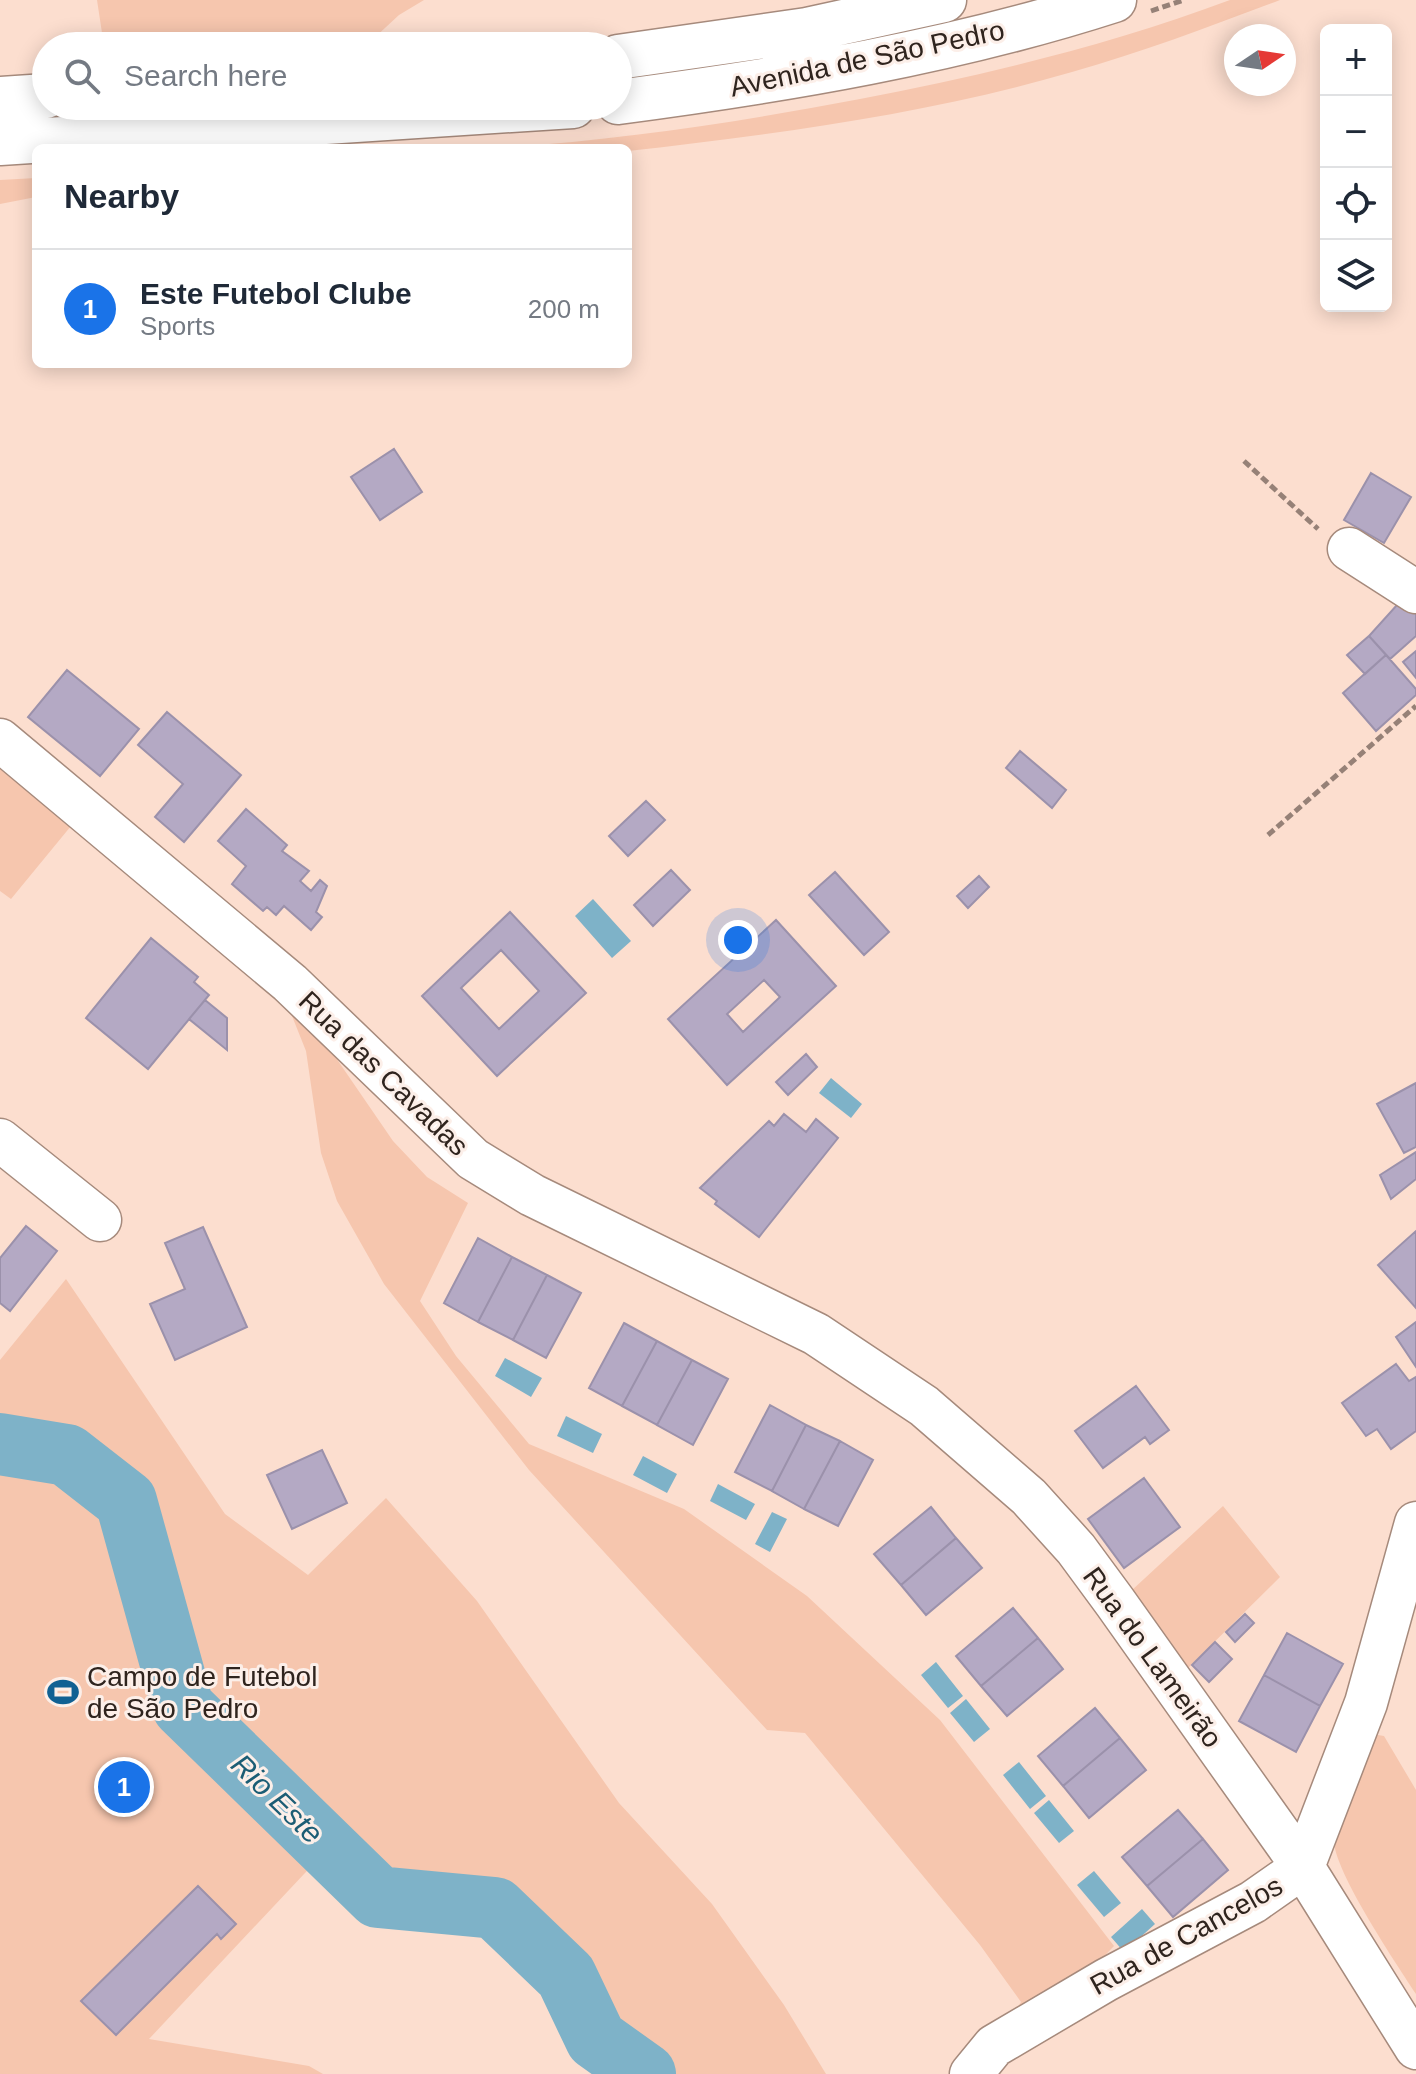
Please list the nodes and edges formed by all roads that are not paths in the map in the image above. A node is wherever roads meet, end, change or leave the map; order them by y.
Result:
1 (944, 0) edge
2 (1114, 0) edge
3 (632, 55) edge
4 (32, 97) edge
5 (0, 99) edge
6 (632, 100) edge
7 (356, 120) edge
8 (0, 143) edge
9 (1349, 549) road end
10 (1416, 592) edge
11 (0, 740) edge
12 (0, 1140) edge
13 (100, 1220) dead end
14 (816, 1334) joint
15 (1416, 1523) edge
16 (1303, 1867) junction
17 (1416, 2048) edge
18 (971, 2074) edge

1 - 3 main road, Avenida de São Pedro
2 - 6 main road, Avenida de São Pedro
4 - 5 main road
7 - 8 main road
9 - 10 street
11 - 14 street, Rua das Cavadas
12 - 13 street
14 - 16 street, Rua do Lameirão
15 - 16 street, Rua de Cancelos
16 - 17 street, Rua do Lameirão
16 - 18 street, Rua de Cancelos

